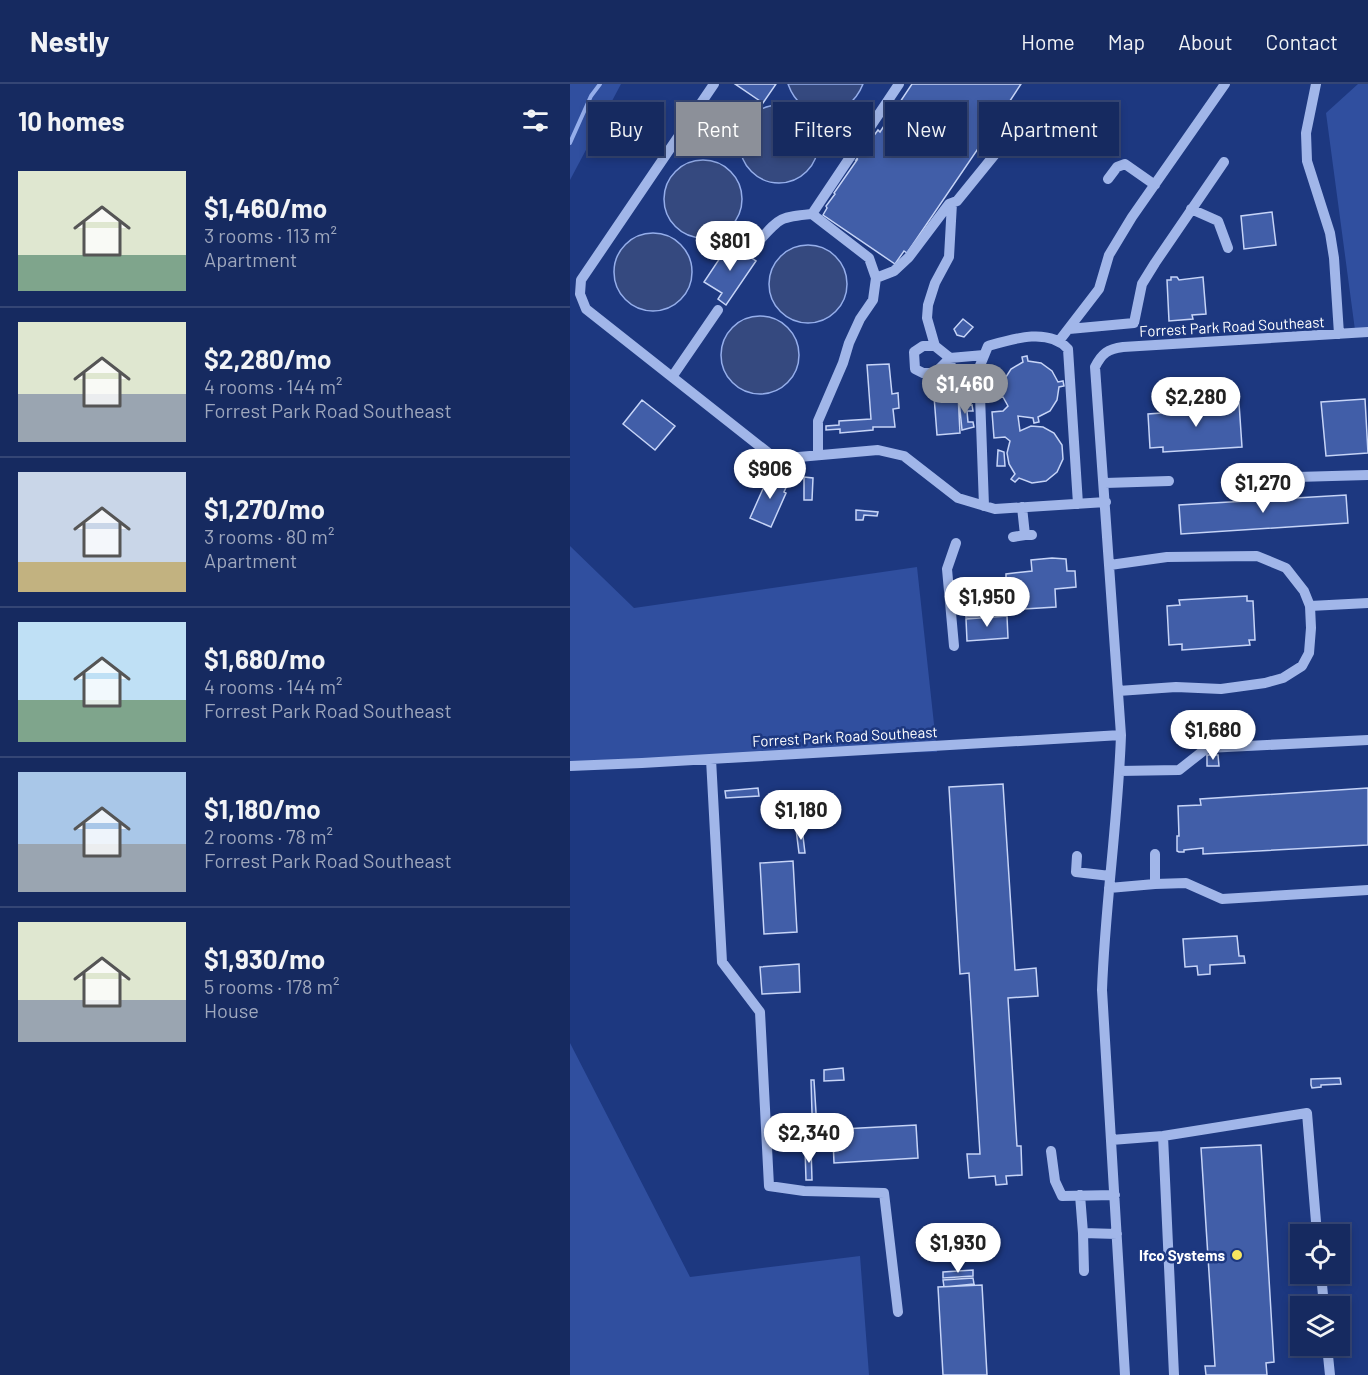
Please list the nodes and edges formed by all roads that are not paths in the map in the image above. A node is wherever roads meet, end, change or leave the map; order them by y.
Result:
1 (714, 84) edge
2 (899, 84) edge
3 (1225, 84) edge
4 (1316, 84) edge
5 (994, 156) edge
6 (1224, 162) dead end
7 (1108, 179) dead end
8 (1155, 185) junction
9 (952, 203) junction
10 (1191, 210) junction
11 (812, 214) junction
12 (760, 240) dead end
13 (1228, 248) dead end
14 (876, 278) junction
15 (717, 310) dead end
16 (1069, 329) junction
17 (1368, 332) edge
18 (1339, 334) junction
19 (1059, 342) junction
20 (935, 346) junction
21 (984, 356) junction
22 (950, 358) junction
23 (672, 377) junction
24 (953, 388) dead end
25 (818, 455) junction
26 (1368, 475) edge
27 (1232, 479) dead end
28 (1169, 481) dead end
29 (1105, 483) junction
30 (1106, 502) junction
31 (1078, 504) junction
32 (984, 506) junction
33 (1022, 507) junction
34 (1013, 537) dead end
35 (956, 543) dead end
36 (1110, 565) junction
37 (1368, 603) edge
38 (1311, 606) junction
39 (954, 646) dead end
40 (1118, 691) junction
41 (1121, 735) junction
42 (1368, 740) edge
43 (711, 759) junction
44 (570, 765) edge
45 (1119, 771) junction
46 (1155, 854) dead end
47 (1077, 856) dead end
48 (1109, 882) junction
49 (1155, 884) junction
50 (1368, 890) edge
51 (1163, 1136) junction
52 (1111, 1140) junction
53 (1051, 1151) dead end
54 (1080, 1195) junction
55 (1115, 1195) junction
56 (1316, 1224) edge
57 (1083, 1233) junction
58 (1117, 1234) junction
59 (1084, 1271) dead end
60 (898, 1312) dead end
61 (1328, 1356) edge
62 (1125, 1375) edge
63 (1174, 1375) edge
64 (1330, 1375) edge

1 - 23 street
2 - 11 street
3 - 8 street
4 - 18 street
5 - 9 street
6 - 10 street
7 - 8 street
8 - 16 street
9 - 14 street
9 - 20 street
10 - 13 street
10 - 16 street
11 - 12 street
11 - 14 street
14 - 25 street
15 - 23 street
16 - 19 street
17 - 18 street, Forrest Park Road Southeast
18 - 29 street, Forrest Park Road Southeast
19 - 21 street
19 - 31 street
20 - 22 street
20 - 22 street
21 - 22 street
21 - 32 street
22 - 24 street
23 - 25 street
25 - 32 street
26 - 27 street
28 - 29 street
29 - 30 street
30 - 31 street
30 - 36 street
31 - 33 street
32 - 33 street
33 - 34 street
35 - 39 street
36 - 38 street
36 - 40 street
37 - 38 street
38 - 40 street
40 - 41 street
41 - 43 street, Forrest Park Road Southeast
41 - 45 street
42 - 45 street
43 - 44 street, Forrest Park Road Southeast
43 - 60 street
45 - 48 street
46 - 49 street
47 - 48 street
48 - 49 street
48 - 52 street
49 - 50 street
51 - 52 street
51 - 56 street
51 - 63 street
52 - 55 street
53 - 54 street
54 - 55 street
54 - 57 street
55 - 58 street
57 - 58 street
57 - 59 street
58 - 62 street
61 - 64 street

